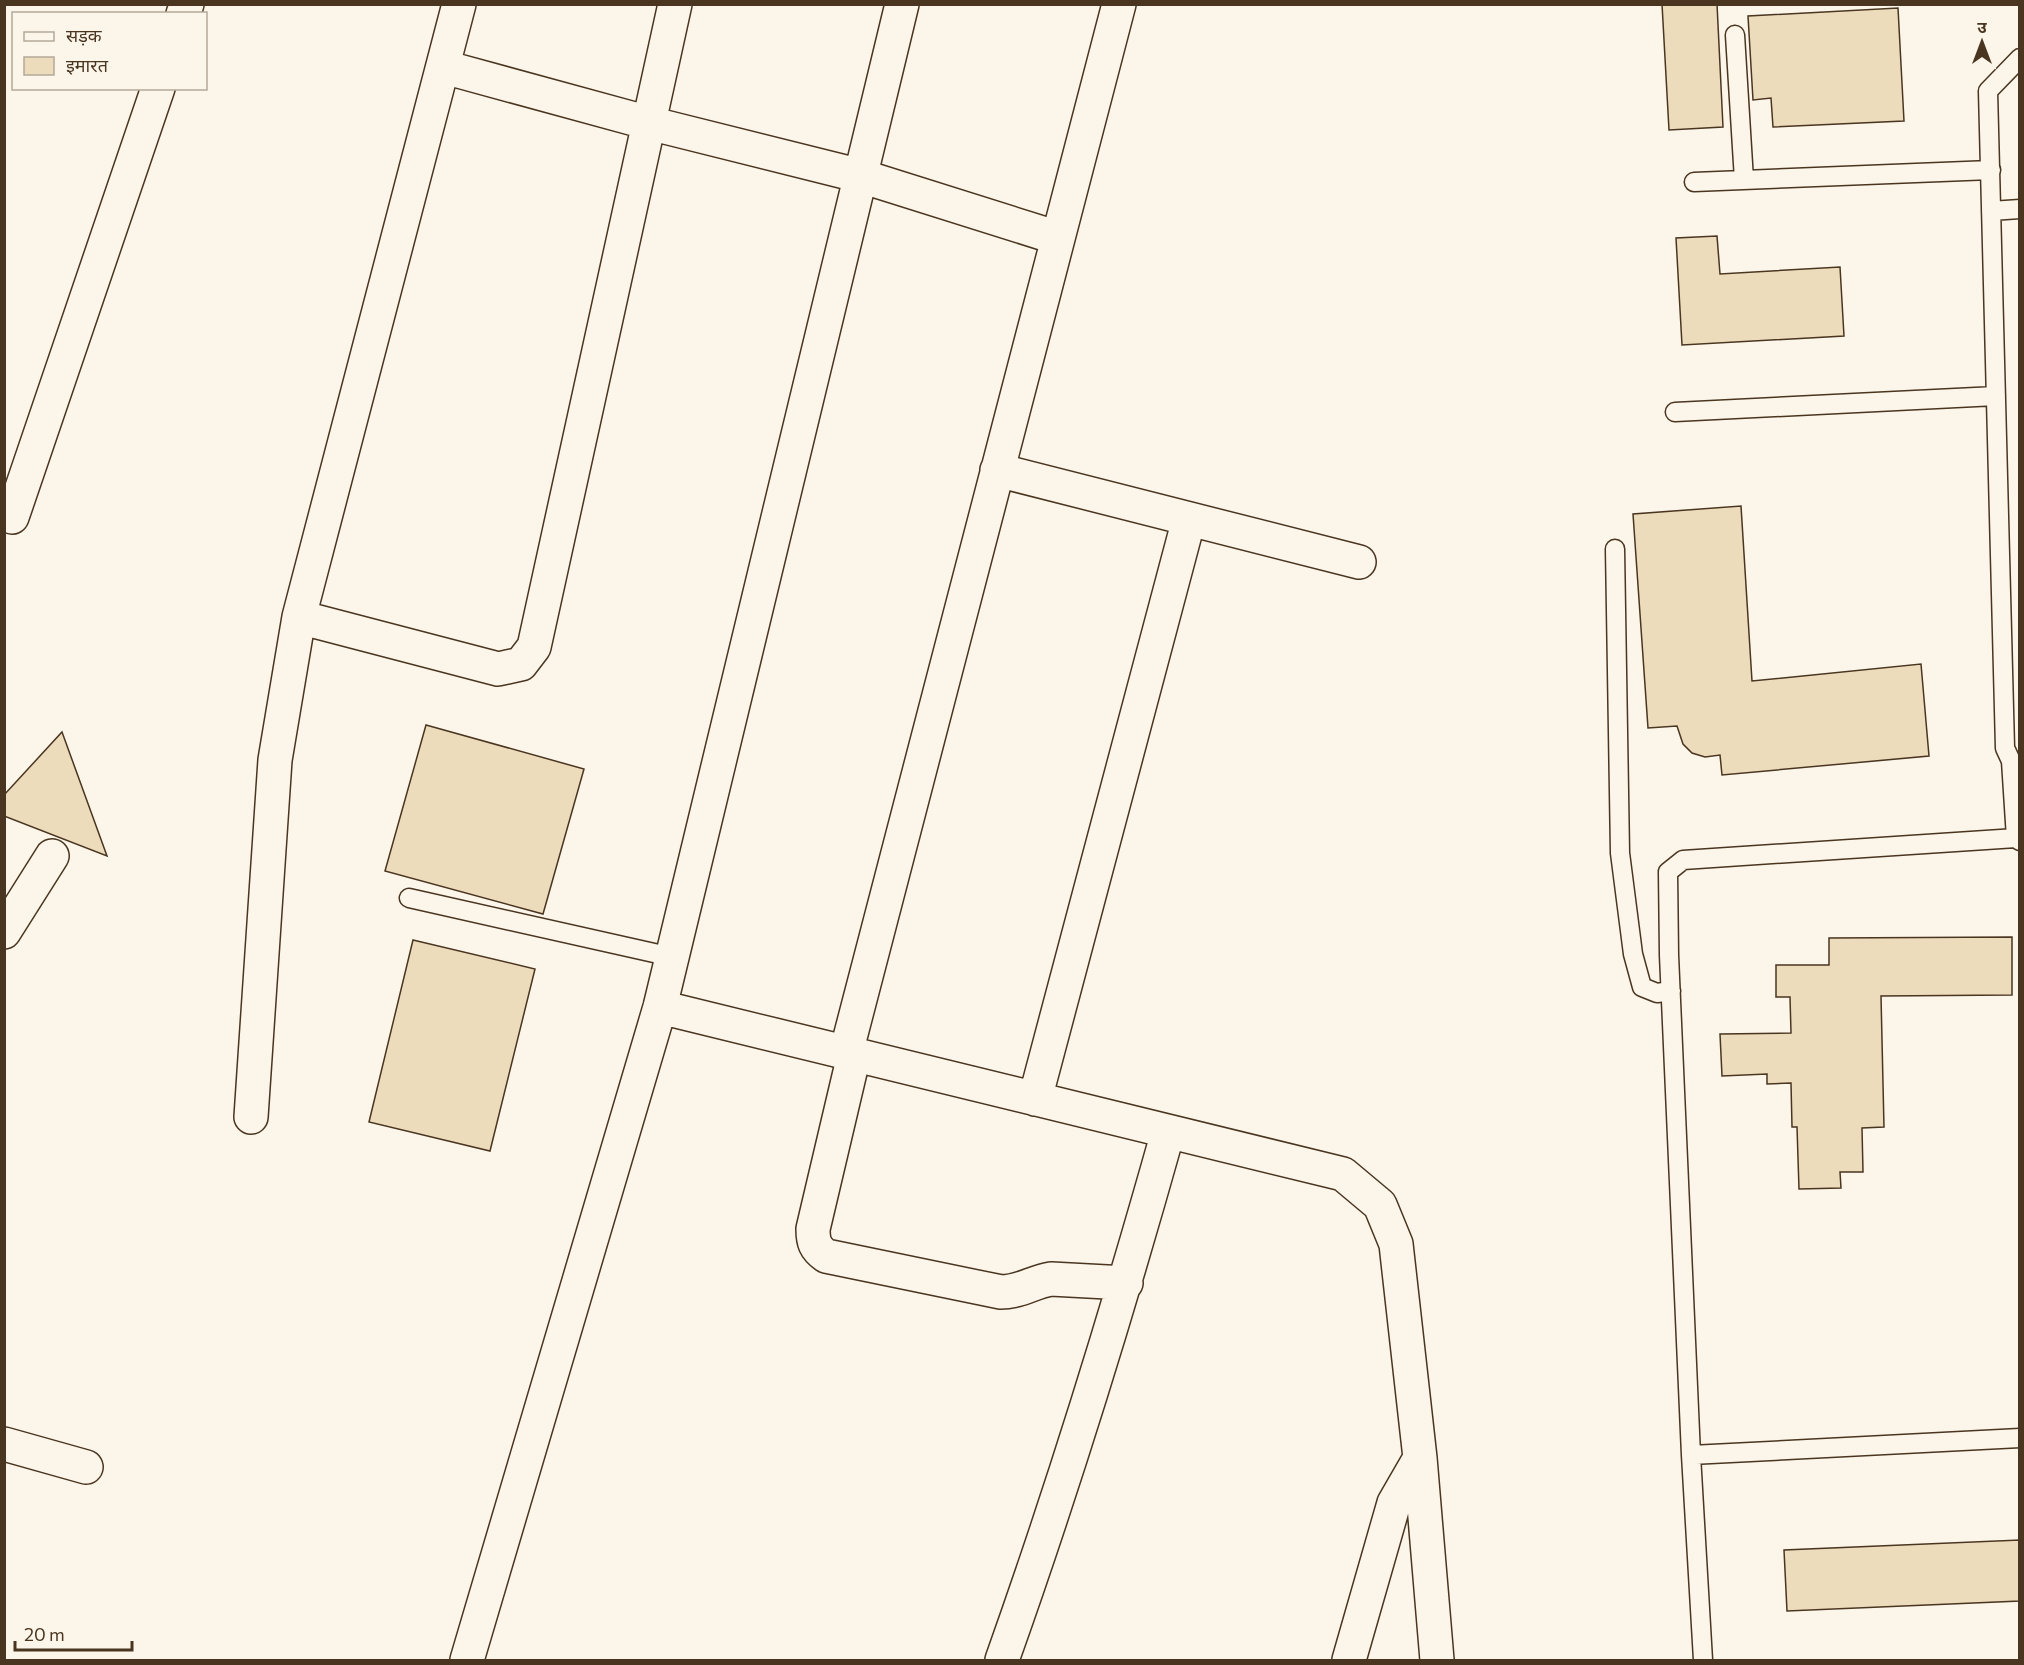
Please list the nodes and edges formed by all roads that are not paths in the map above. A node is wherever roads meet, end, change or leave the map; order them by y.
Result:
1 (459, 4) edge
2 (675, 4) edge
3 (902, 4) edge
4 (1119, 4) edge
5 (1735, 35) dead end
6 (2019, 58) edge
7 (444, 68) junction
8 (157, 90) edge
9 (649, 123) junction
10 (1991, 170) junction
11 (861, 176) junction
12 (1744, 180) junction
13 (1694, 182) dead end
14 (2019, 209) edge
15 (1991, 211) junction
16 (1058, 238) junction
17 (1996, 396) junction
18 (1675, 412) dead end
19 (997, 470) junction
20 (4, 514) edge
21 (1189, 519) junction
22 (1615, 549) dead end
23 (1359, 562) dead end
24 (299, 617) junction
25 (2018, 840) edge
26 (52, 856) dead end
27 (409, 898) dead end
28 (4, 932) edge
29 (672, 957) junction
30 (1671, 991) junction
31 (660, 1007) junction
32 (850, 1054) junction
33 (1035, 1099) junction
34 (251, 1117) dead end
35 (1168, 1132) junction
36 (1126, 1283) junction
37 (2019, 1438) edge
38 (4, 1444) edge
39 (1691, 1455) junction
40 (1420, 1458) junction
41 (86, 1467) dead end
42 (467, 1660) edge
43 (1002, 1660) edge
44 (1349, 1660) edge
45 (1437, 1660) edge
46 (1703, 1660) edge

1 - 7 street
2 - 9 street
3 - 11 street
4 - 16 street
5 - 12 lane
6 - 10 lane
7 - 9 street
7 - 24 street
8 - 20 street
9 - 11 street
9 - 24 street
10 - 12 lane
10 - 15 lane
11 - 16 street
11 - 29 street
12 - 13 lane
14 - 15 lane
15 - 17 lane
16 - 19 street
17 - 18 lane
17 - 25 lane
19 - 21 street
19 - 32 street
21 - 23 street
21 - 33 street
22 - 30 lane
24 - 34 street
25 - 30 lane
26 - 28 street
27 - 29 lane
29 - 31 street
30 - 39 lane
31 - 32 street
31 - 42 street
32 - 33 street
32 - 36 street
33 - 35 street
35 - 36 street
35 - 40 street
36 - 43 street
37 - 39 lane
38 - 41 street
39 - 46 lane
40 - 44 street
40 - 45 street

